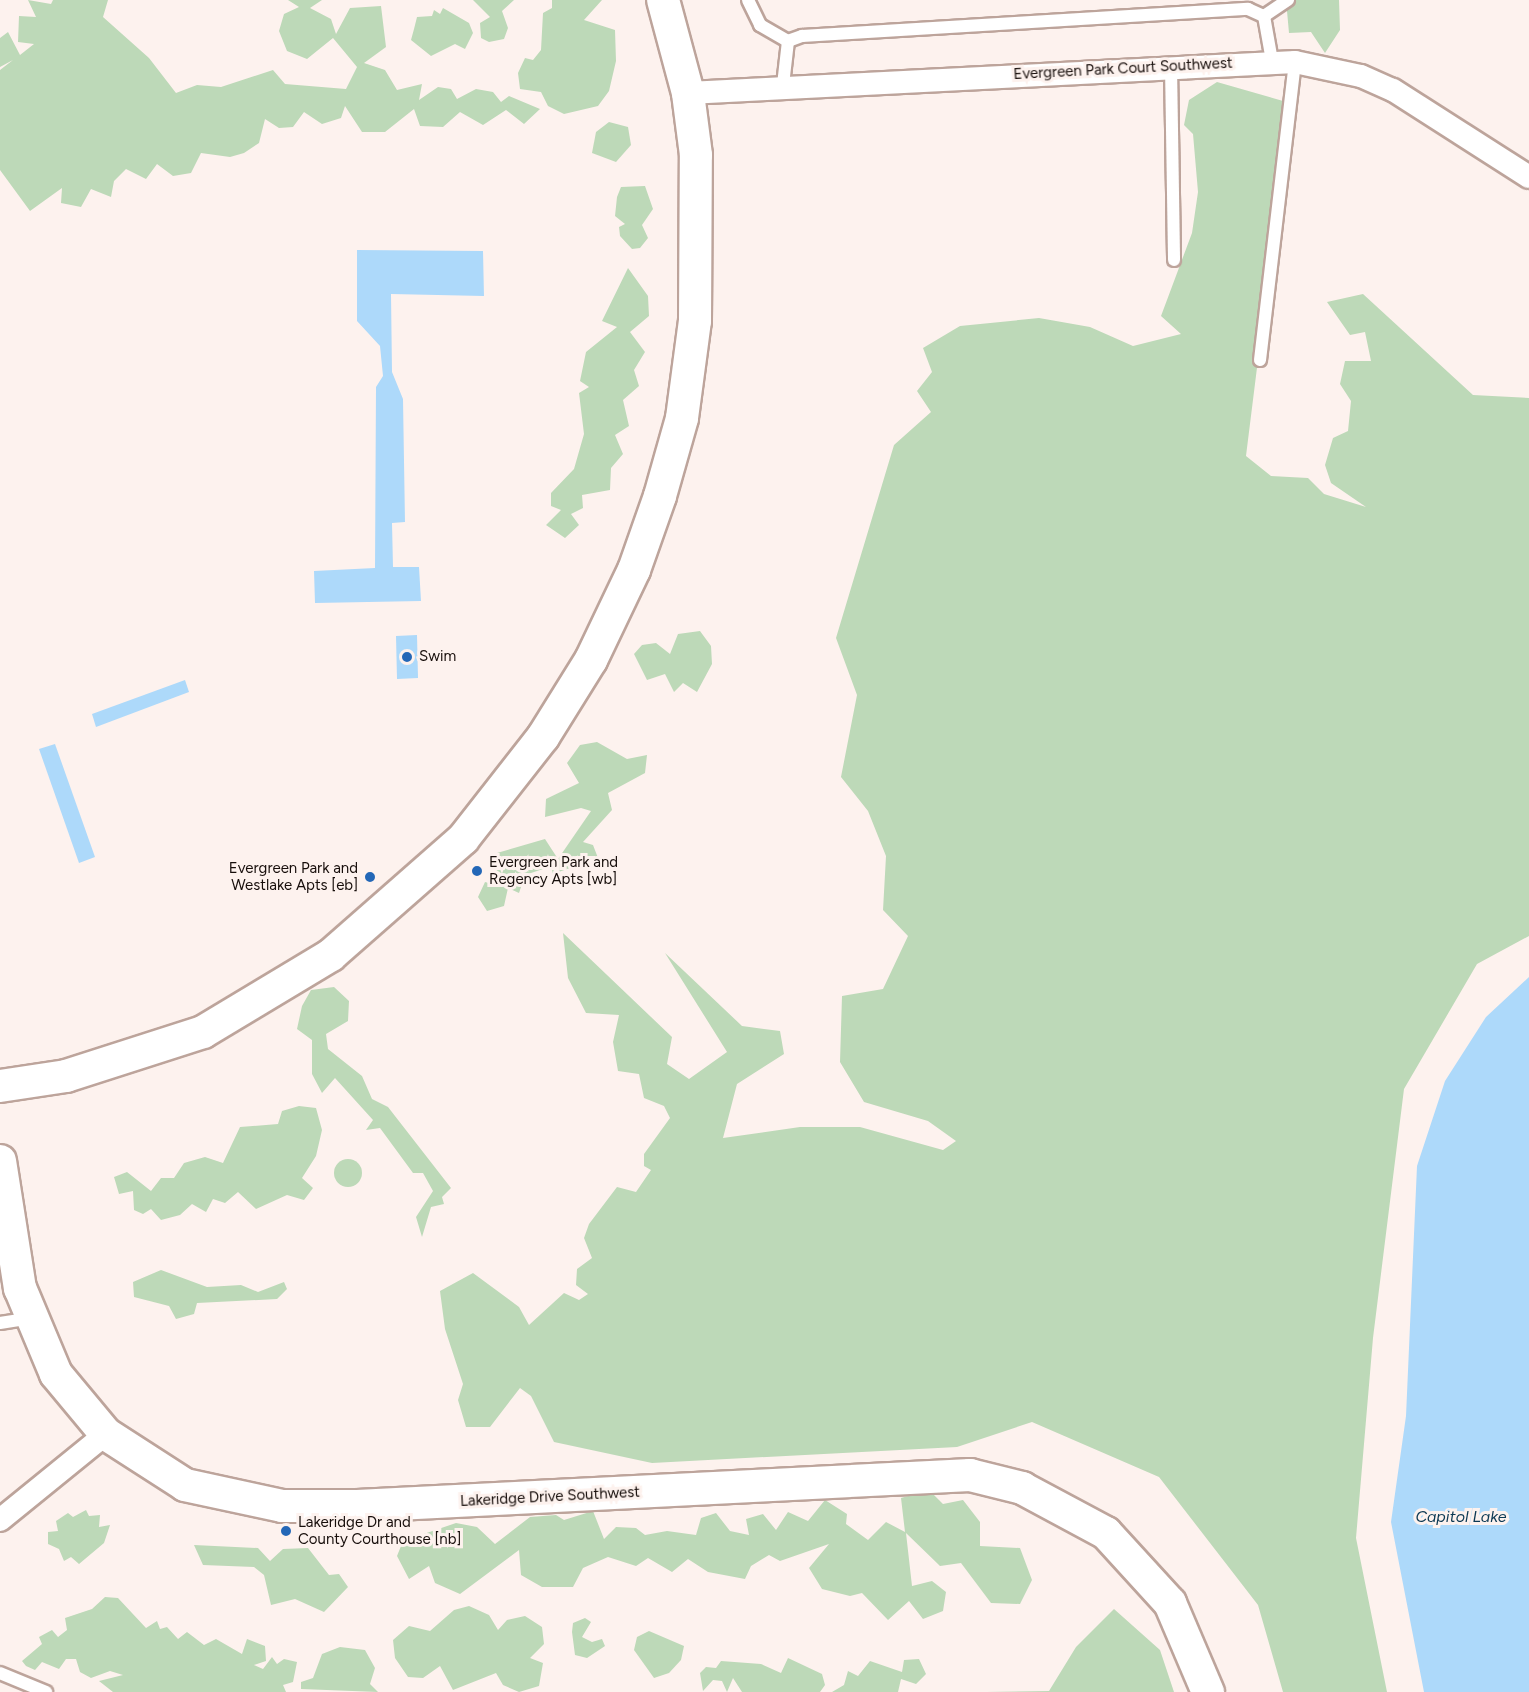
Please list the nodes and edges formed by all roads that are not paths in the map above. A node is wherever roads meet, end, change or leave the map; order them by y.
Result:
1 (663, 0) edge
2 (748, 0) edge
3 (1288, 0) edge
4 (1264, 16) junction
5 (788, 41) junction
6 (1272, 61) junction
7 (1295, 62) junction
8 (1170, 64) junction
9 (783, 85) junction
10 (688, 93) junction
11 (1529, 177) edge
12 (1174, 260) dead end
13 (1260, 360) dead end
14 (0, 1086) edge
15 (0, 1161) edge
16 (15, 1320) edge
17 (106, 1434) junction
18 (0, 1520) edge
19 (0, 1673) edge
20 (46, 1692) edge
21 (1208, 1692) edge

1 - 10 street
2 - 5 lane
3 - 4 lane
4 - 5 lane
4 - 6 lane
5 - 9 lane
6 - 7 street, Evergreen Park Court Southwest
6 - 8 street, Evergreen Park Court Southwest
7 - 11 street, Evergreen Park Court Southwest
7 - 13 lane
8 - 9 street, Evergreen Park Court Southwest
8 - 12 lane
9 - 10 street, Evergreen Park Court Southwest
10 - 14 street
15 - 16 street, Lakeridge Drive Southwest
16 - 17 street, Lakeridge Drive Southwest
17 - 18 street
17 - 21 street, Lakeridge Drive Southwest
19 - 20 lane

